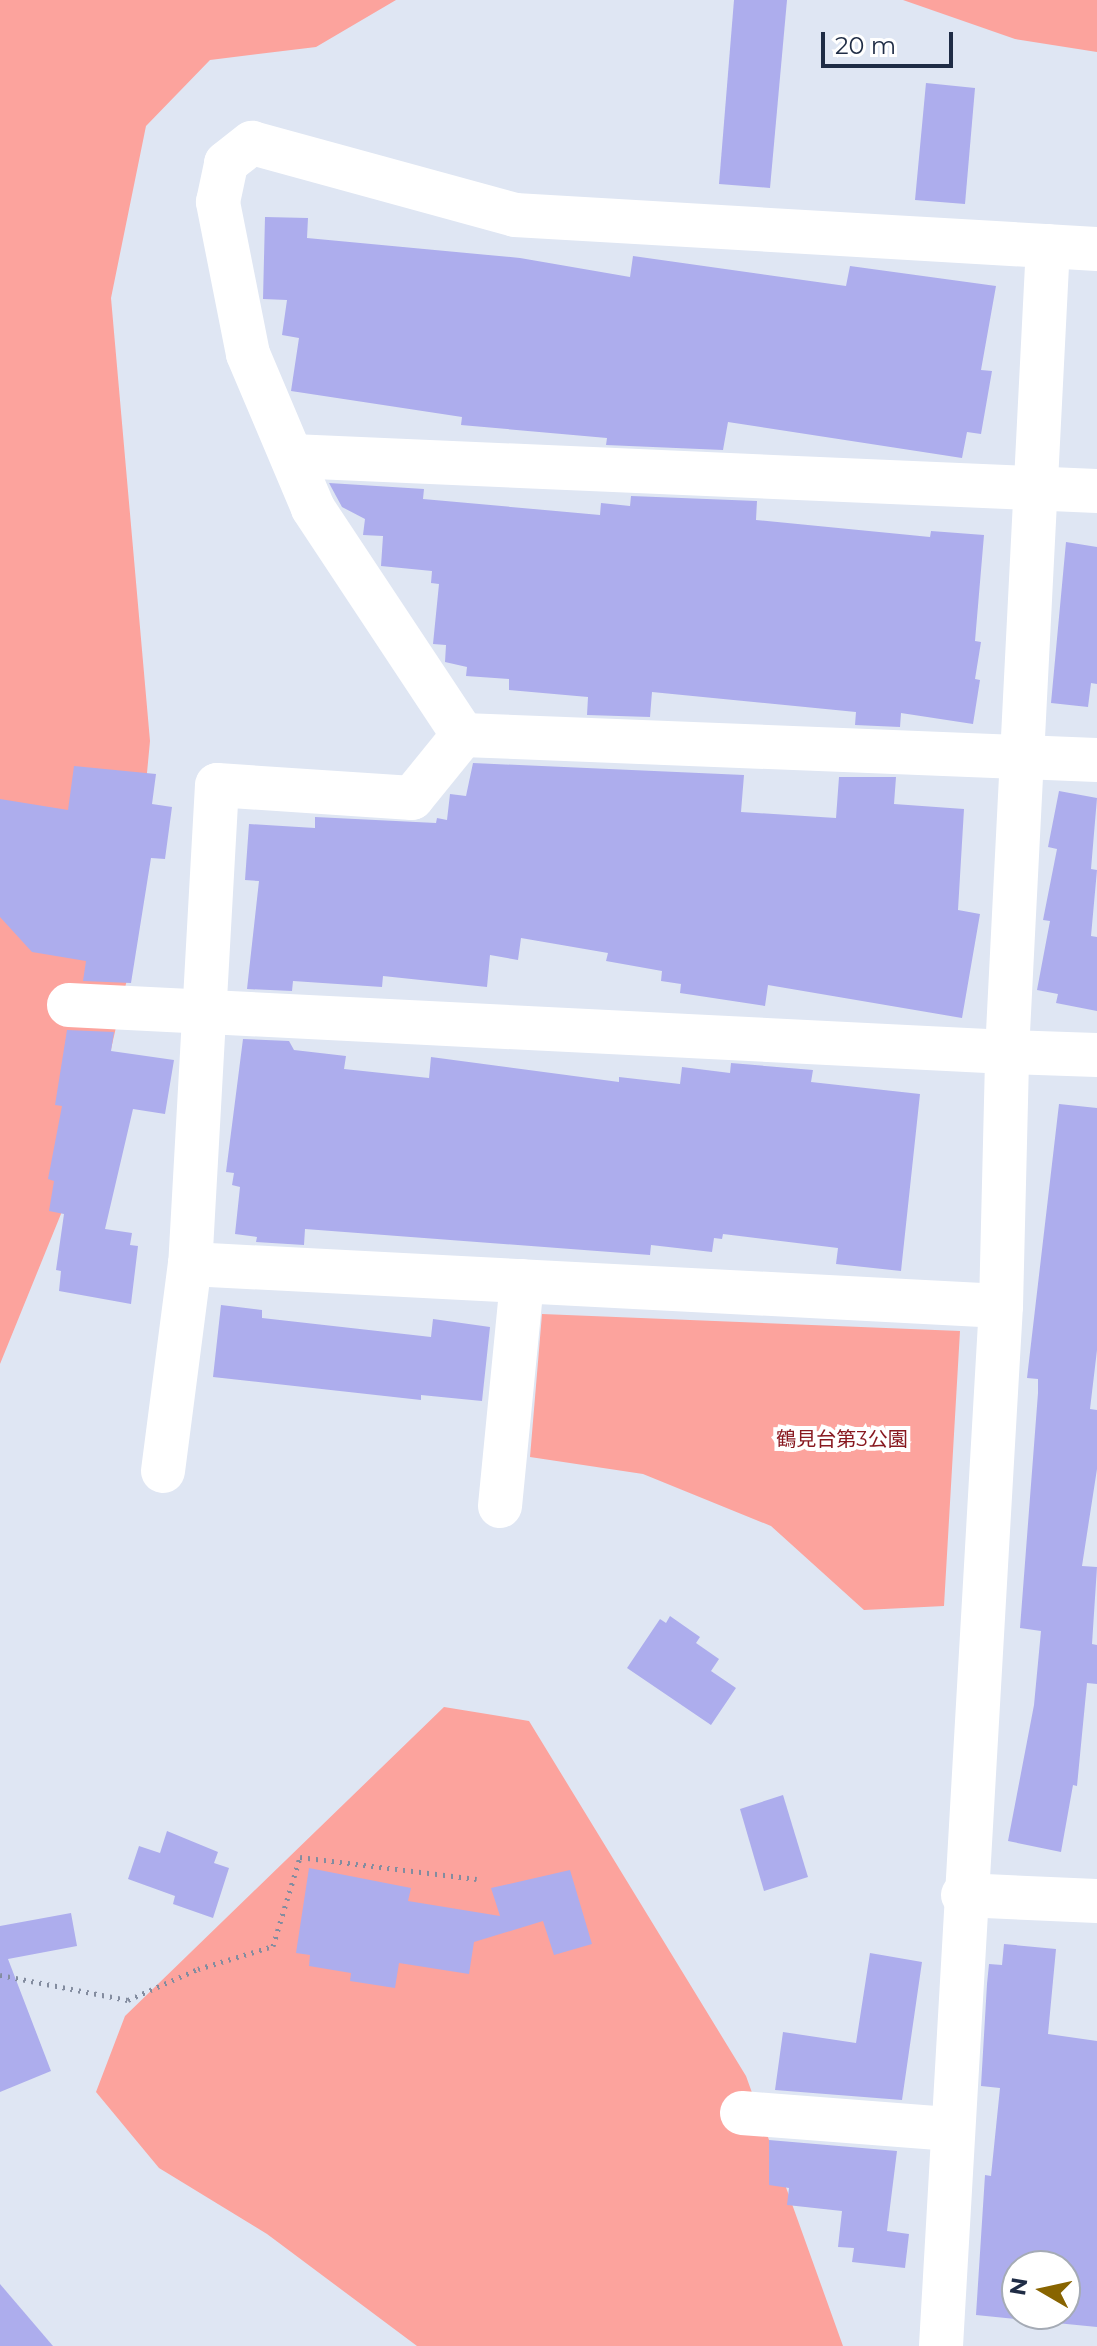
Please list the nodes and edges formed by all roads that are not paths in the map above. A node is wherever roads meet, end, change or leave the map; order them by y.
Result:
1 (1048, 246) junction
2 (1097, 249) edge
3 (292, 456) junction
4 (1034, 488) junction
5 (1097, 491) edge
6 (463, 735) junction
7 (1024, 756) junction
8 (1097, 760) edge
9 (69, 1005) dead end
10 (200, 1015) junction
11 (1007, 1052) junction
12 (1097, 1055) edge
13 (190, 1264) junction
14 (522, 1281) junction
15 (1001, 1306) junction
16 (163, 1471) dead end
17 (500, 1506) dead end
18 (963, 1895) junction
19 (1097, 1901) edge
20 (742, 2113) dead end
21 (951, 2129) junction
22 (941, 2346) edge

1 - 2 street
1 - 3 street
1 - 4 street
3 - 4 street
3 - 6 street
4 - 5 street
4 - 7 street
6 - 7 street
6 - 10 street
7 - 8 street
7 - 11 street
9 - 10 street
10 - 11 street
10 - 13 street
11 - 12 street
11 - 15 street
13 - 14 street
13 - 16 street
14 - 15 street
14 - 17 street
15 - 18 street
18 - 19 street
18 - 21 street
20 - 21 street
21 - 22 street

